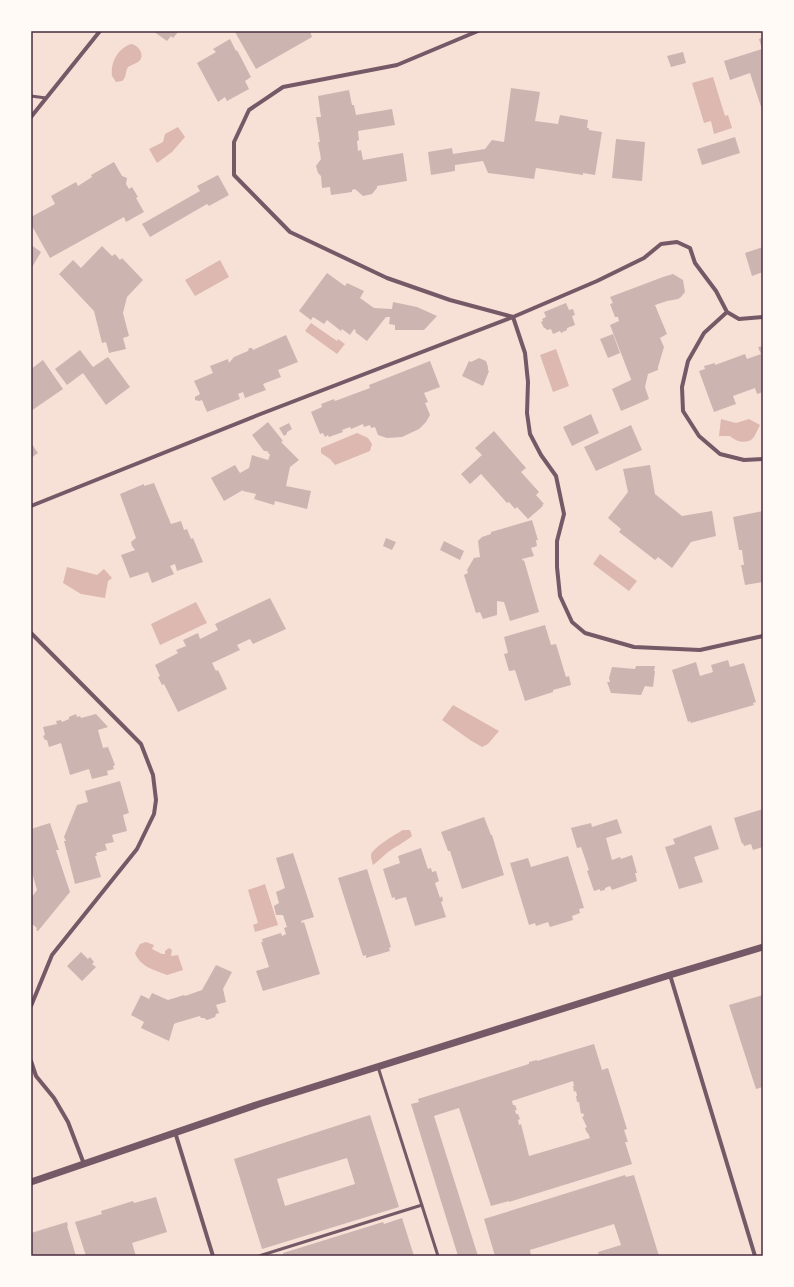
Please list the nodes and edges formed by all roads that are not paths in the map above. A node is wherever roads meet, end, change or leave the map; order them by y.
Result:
1 (100, 31) edge
2 (478, 31) edge
3 (31, 96) edge
4 (46, 98) junction
5 (31, 117) edge
6 (726, 312) junction
7 (513, 317) junction
8 (763, 317) edge
9 (763, 459) edge
10 (31, 506) edge
11 (31, 633) edge
12 (763, 636) edge
13 (763, 947) edge
14 (670, 975) junction
15 (31, 1006) edge
16 (31, 1061) edge
17 (378, 1067) junction
18 (175, 1132) junction
19 (84, 1164) junction
20 (31, 1182) edge
21 (422, 1205) junction
22 (213, 1256) edge
23 (258, 1256) edge
24 (438, 1256) edge
25 (755, 1256) edge

1 - 4 street
2 - 7 street
3 - 4 lane
4 - 5 street
6 - 7 street
6 - 8 street
6 - 9 street
7 - 10 street
7 - 12 street
11 - 15 street
13 - 14 street
14 - 17 street
14 - 25 street
16 - 19 street
17 - 18 street
17 - 21 lane
18 - 19 street
18 - 22 street
19 - 20 street
21 - 23 lane
21 - 24 lane

